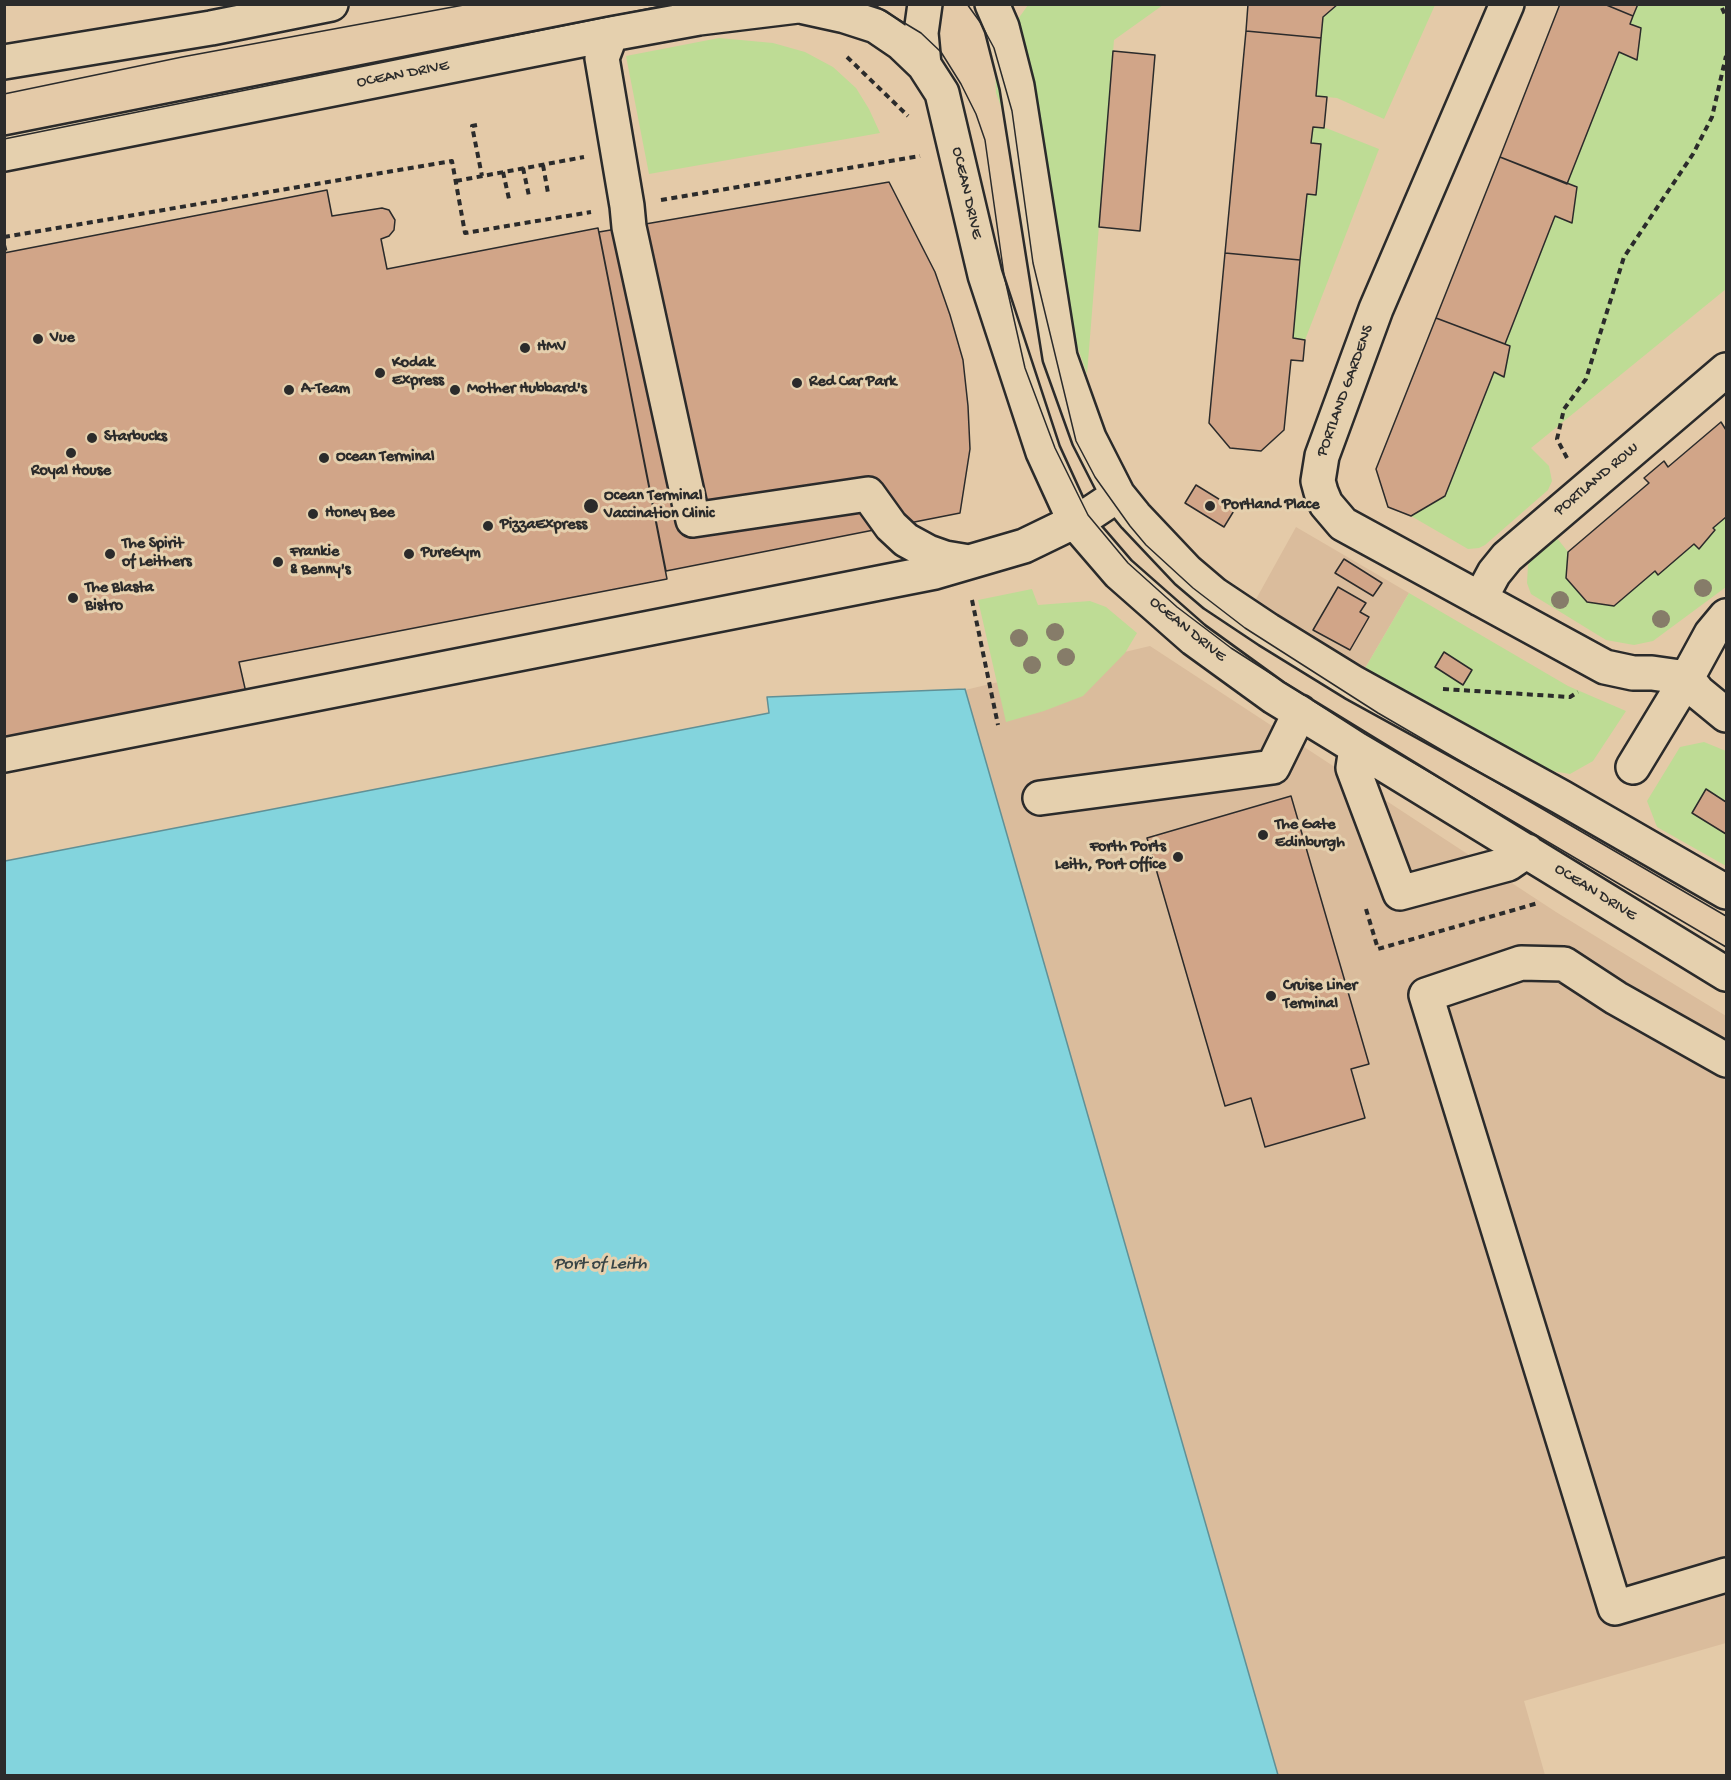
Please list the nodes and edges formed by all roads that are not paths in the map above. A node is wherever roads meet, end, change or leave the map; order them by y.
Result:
1 (332, 4) edge
2 (925, 4) edge
3 (992, 4) edge
4 (1507, 4) edge
5 (809, 6) edge
6 (611, 34) junction
7 (4, 62) edge
8 (924, 65) junction
9 (4, 154) edge
10 (1721, 365) edge
11 (1118, 495) junction
12 (1075, 522) junction
13 (968, 563) junction
14 (1480, 599) junction
15 (1726, 616) edge
16 (1687, 678) junction
17 (1300, 712) junction
18 (1726, 715) edge
19 (1356, 748) junction
20 (4, 755) edge
21 (1633, 767) dead end
22 (1040, 798) dead end
23 (1527, 851) junction
24 (1726, 892) edge
25 (1726, 974) edge
26 (1726, 1060) edge
27 (1726, 1575) edge

1 - 7 street
2 - 8 street, OCEAN DRIVE
3 - 11 street
4 - 14 street, PORTLAND GARDENS
5 - 6 street, OCEAN DRIVE
5 - 8 street, OCEAN DRIVE
6 - 9 street, OCEAN DRIVE
6 - 13 street
8 - 12 street, OCEAN DRIVE
10 - 14 street, PORTLAND ROW
11 - 12 street
11 - 24 street
12 - 13 street
12 - 17 street, OCEAN DRIVE
13 - 20 street
14 - 16 street, PORTLAND GARDENS
15 - 16 street
16 - 18 street
16 - 21 street
17 - 19 street, OCEAN DRIVE
17 - 22 street
19 - 23 street, OCEAN DRIVE
19 - 23 street
23 - 25 street, OCEAN DRIVE
26 - 27 street

